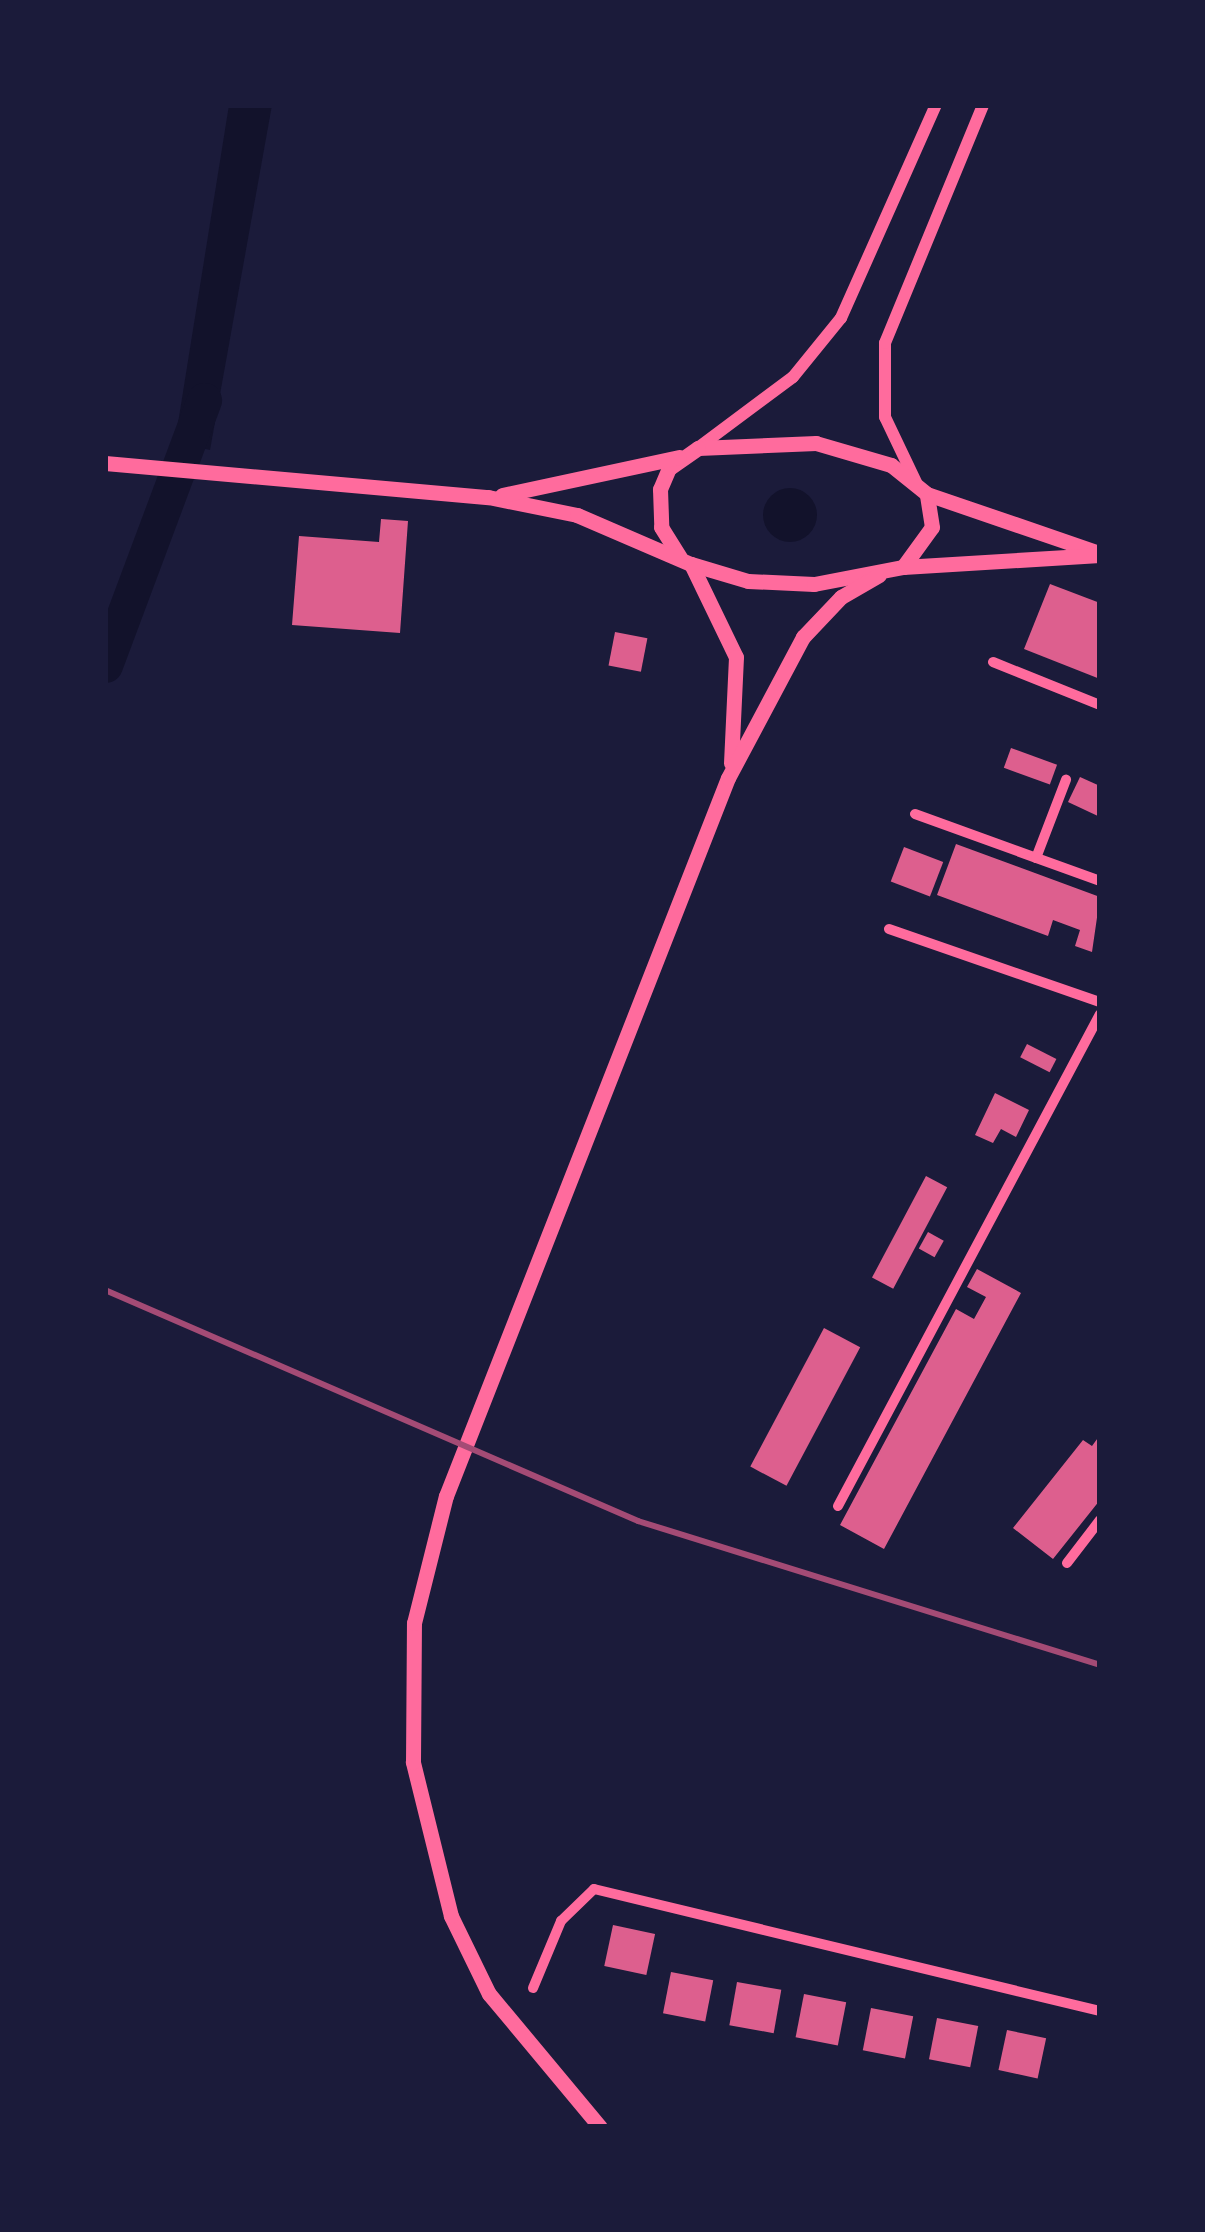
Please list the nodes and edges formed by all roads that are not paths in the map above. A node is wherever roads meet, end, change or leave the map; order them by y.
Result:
1 (983, 105) edge
2 (932, 109) edge
3 (698, 448) junction
4 (683, 456) junction
5 (105, 463) edge
6 (921, 488) junction
7 (488, 497) junction
8 (1100, 554) edge
9 (685, 561) junction
10 (903, 567) junction
11 (880, 575) junction
12 (994, 662) dead end
13 (1100, 705) edge
14 (728, 778) junction
15 (1066, 780) dead end
16 (915, 814) dead end
17 (1036, 858) junction
18 (1100, 882) edge
19 (889, 928) dead end
20 (1100, 1002) edge
21 (1100, 1014) edge
22 (838, 1506) dead end
23 (1100, 1520) edge
24 (1067, 1563) dead end
25 (532, 1988) dead end
26 (1100, 2011) edge
27 (600, 2127) edge

1 - 6 street
2 - 3 street
3 - 4 main road
3 - 6 main road
4 - 7 main road
4 - 9 main road
5 - 7 main road
6 - 8 main road
6 - 10 main road
7 - 9 main road
8 - 10 main road
9 - 11 main road
9 - 14 main road
10 - 11 main road
11 - 14 main road
12 - 13 street
14 - 27 main road
15 - 17 street
16 - 17 street
17 - 18 street
19 - 20 street
21 - 22 street
23 - 24 street
25 - 26 street

